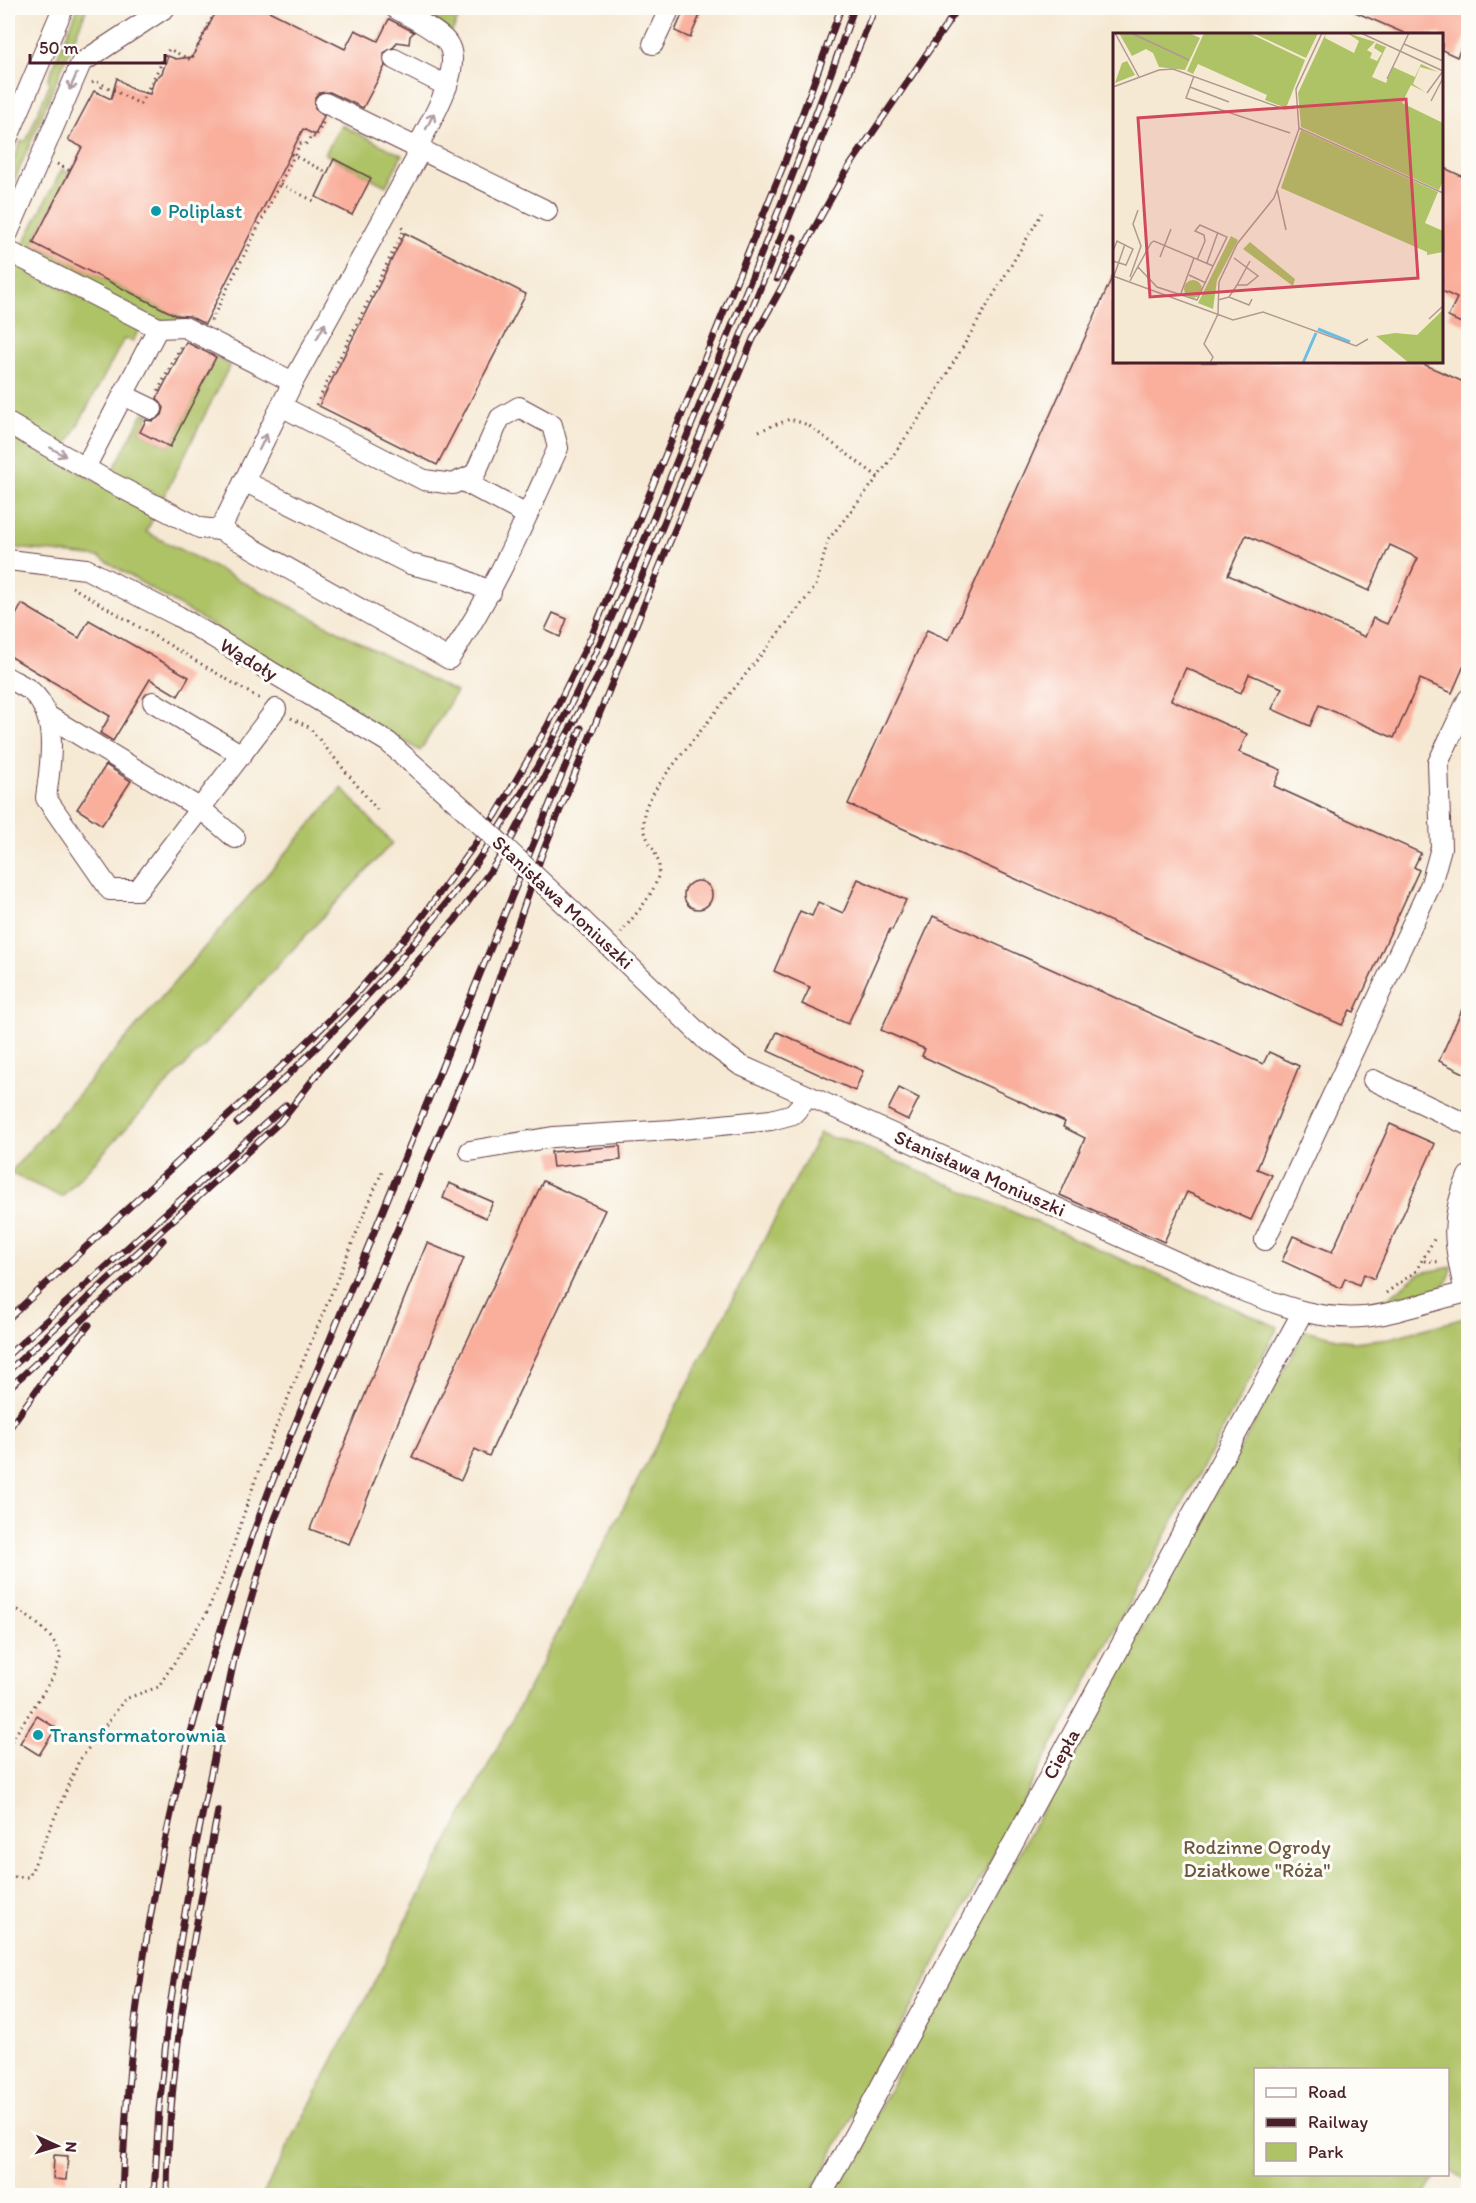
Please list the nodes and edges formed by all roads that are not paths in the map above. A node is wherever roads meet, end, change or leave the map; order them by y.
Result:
1 (63, 8) edge
2 (165, 8) edge
3 (395, 8) edge
4 (670, 8) edge
5 (653, 44) dead end
6 (394, 59) dead end
7 (447, 86) junction
8 (326, 109) road end
9 (8, 137) edge
10 (417, 148) junction
11 (547, 211) dead end
12 (8, 233) edge
13 (8, 251) edge
14 (158, 328) junction
15 (287, 393) junction
16 (123, 395) junction
17 (152, 405) road end
18 (8, 423) edge
19 (85, 468) junction
20 (460, 480) junction
21 (244, 481) junction
22 (527, 515) junction
23 (220, 530) junction
24 (8, 560) edge
25 (491, 592) junction
26 (8, 678) edge
27 (1468, 699) edge
28 (153, 702) dead end
29 (276, 709) road end
30 (48, 716) junction
31 (242, 755) junction
32 (201, 808) junction
33 (465, 810) joint
34 (236, 838) dead end
35 (1373, 1080) dead end
36 (809, 1096) junction
37 (1468, 1125) edge
38 (470, 1151) dead end
39 (1468, 1176) edge
40 (1265, 1240) dead end
41 (1467, 1292) edge
42 (1302, 1313) junction
43 (821, 2196) edge

1 - 9 street
2 -> 12 street
3 - 7 street
4 - 5 street
6 - 7 street
10 -> 7 street
8 - 10 street
10 - 11 street
15 -> 10 street
13 - 14 street
14 - 15 street
14 - 16 street
15 - 20 street
21 -> 15 street
16 - 17 street
16 - 19 street
18 -> 19 street
19 - 23 street
20 - 22 street
20 - 22 street
21 - 23 street
21 - 25 street
22 - 25 street
23 - 25 street
24 - 33 street, Wądoły
26 - 30 street
27 - 40 street
28 - 31 street
29 - 31 street
30 - 32 street
30 - 32 street
31 - 32 street
32 - 34 street
33 - 36 street, Stanisława Moniuszki, bridge
35 - 37 street
36 - 38 street
36 - 42 street, Stanisława Moniuszki
39 - 41 street, Stanisława Moniuszki
41 - 42 street, Stanisława Moniuszki
42 - 43 street, Ciepła

